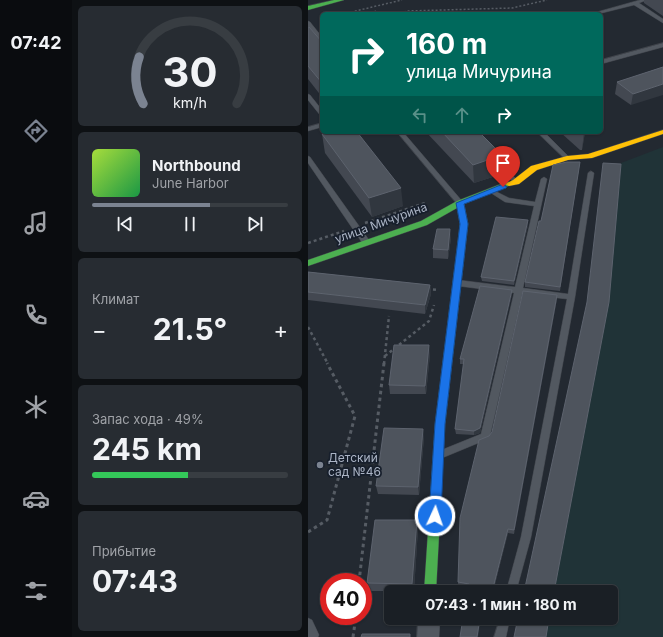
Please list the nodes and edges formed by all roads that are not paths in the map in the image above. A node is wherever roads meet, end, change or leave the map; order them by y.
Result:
1 (341, 0) edge
2 (646, 0) edge
3 (635, 3) junction
4 (308, 8) edge
5 (600, 12) edge
6 (663, 22) edge
7 (308, 23) edge
8 (319, 39) edge
9 (663, 45) edge
10 (603, 61) edge
11 (308, 96) edge
12 (320, 111) edge
13 (320, 126) edge
14 (308, 129) edge
15 (663, 132) edge
16 (402, 134) edge
17 (542, 134) edge
18 (490, 154) edge
19 (308, 158) edge
20 (567, 158) junction
21 (591, 173) dead end
22 (544, 178) dead end
23 (516, 182) junction
24 (490, 192) junction
25 (460, 203) junction
26 (538, 204) junction
27 (366, 242) junction
28 (309, 259) edge
29 (457, 282) junction
30 (519, 290) junction
31 (571, 297) junction
32 (438, 456) junction
33 (430, 585) edge
34 (513, 585) edge
35 (308, 624) edge
36 (429, 625) edge
37 (503, 625) edge
38 (310, 637) edge
39 (428, 637) edge
40 (500, 637) edge

1 - 4 street
2 - 3 lane
3 - 5 lane
3 - 6 lane
7 - 8 lane
9 - 10 lane
11 - 12 lane
13 - 14 lane
15 - 20 street, улица Мичурина
16 - 25 lane
17 - 20 lane
18 - 23 lane
19 - 27 lane
20 - 23 street, улица Мичурина
21 - 31 lane
22 - 26 lane
23 - 24 street, улица Мичурина
24 - 25 street, улица Мичурина
24 - 26 lane
25 - 27 street, улица Мичурина
25 - 29 street
26 - 30 lane
27 - 28 street, улица Мичурина
29 - 30 lane
29 - 32 street
30 - 31 lane
30 - 32 lane
31 - 34 lane
32 - 33 street
35 - 38 lane
36 - 39 street
37 - 40 lane

